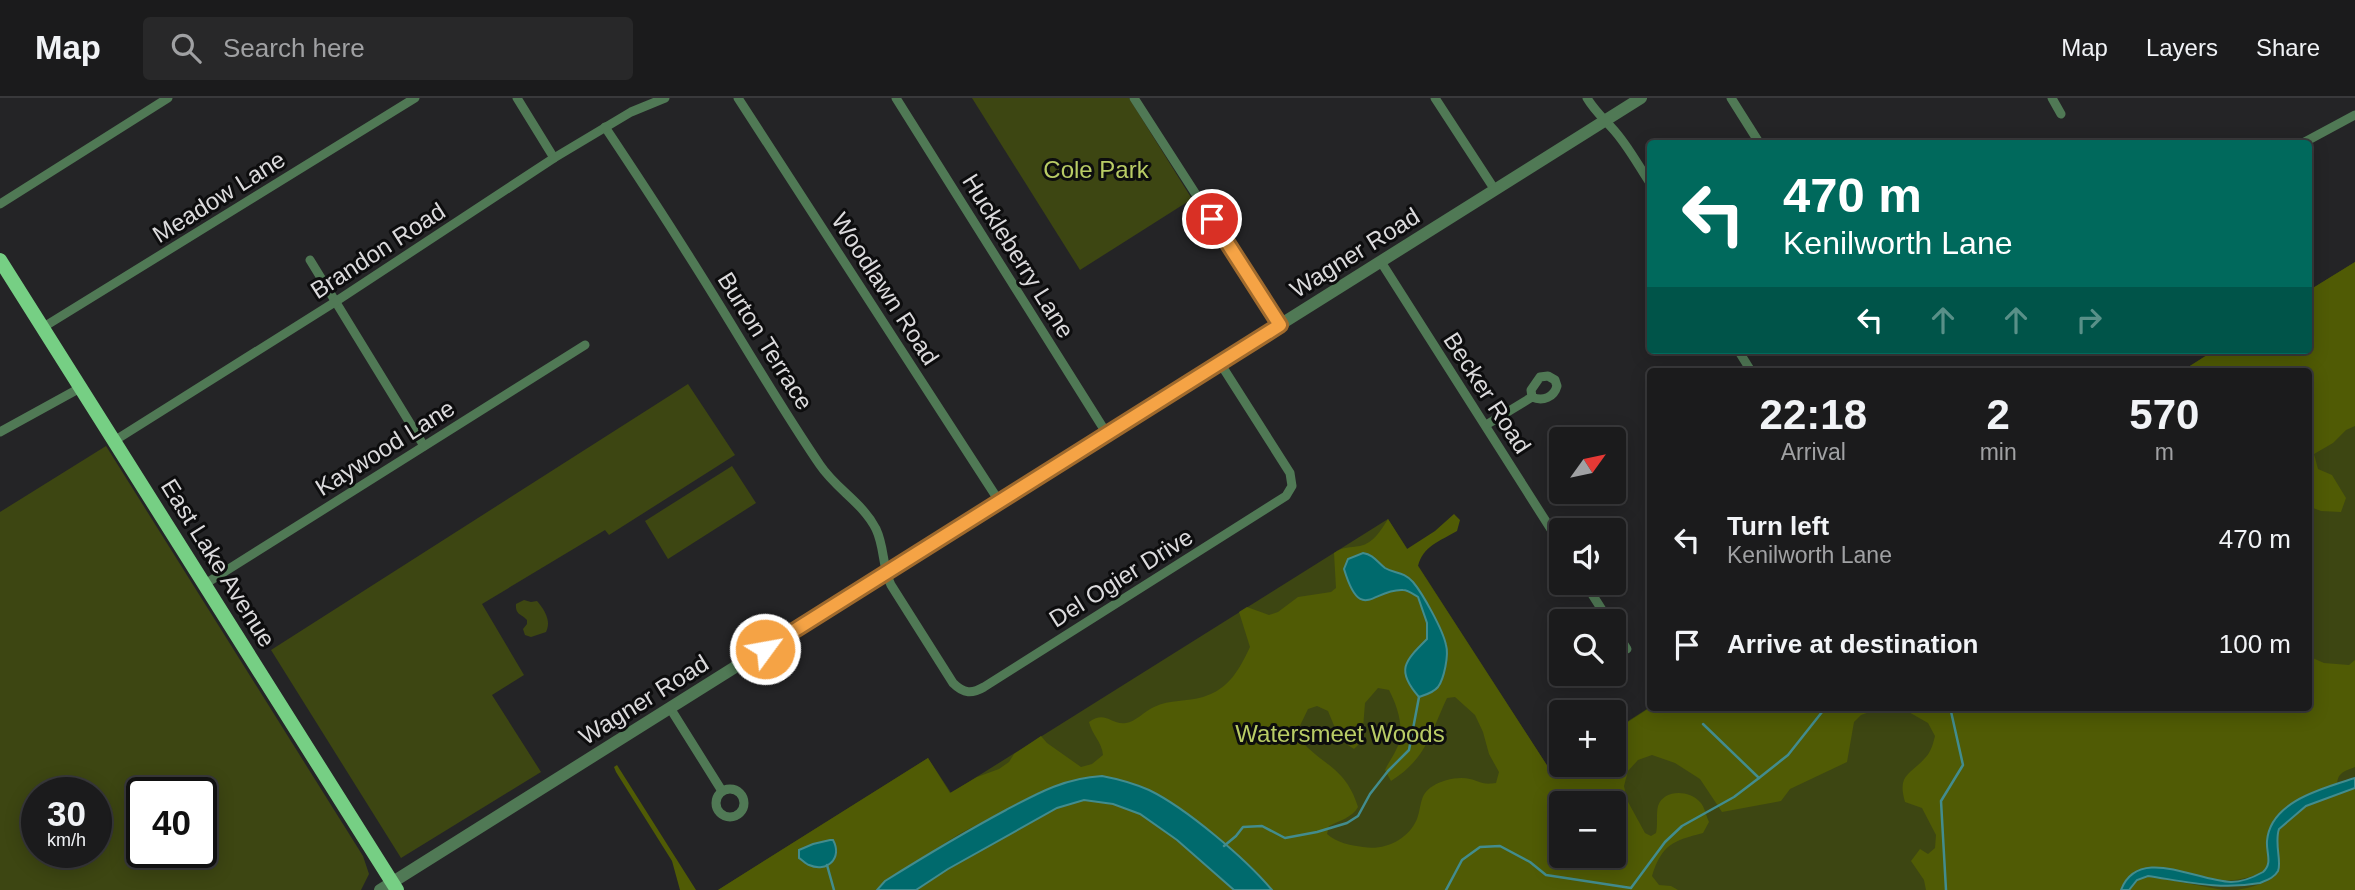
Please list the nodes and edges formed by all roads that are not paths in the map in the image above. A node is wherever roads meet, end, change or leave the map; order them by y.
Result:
1 (168, 98) edge
2 (415, 98) edge
3 (517, 98) edge
4 (665, 98) edge
5 (738, 98) edge
6 (897, 98) edge
7 (1134, 98) edge
8 (1435, 98) edge
9 (1587, 98) edge
10 (1641, 98) edge
11 (1731, 98) edge
12 (2052, 98) edge
13 (2061, 114) dead end
14 (2355, 115) edge
15 (1604, 121) junction
16 (605, 127) junction
17 (1757, 140) edge
18 (2308, 140) edge
19 (554, 158) junction
20 (1647, 178) edge
21 (1494, 190) junction
22 (0, 204) edge
23 (0, 260) edge
24 (310, 260) dead end
25 (1381, 262) junction
26 (335, 302) junction
27 (1280, 325) junction
28 (42, 328) junction
29 (585, 345) dead end
30 (1220, 362) junction
31 (80, 388) junction
32 (1532, 397) dead end
33 (1486, 425) junction
34 (1, 428) edge
35 (1107, 434) junction
36 (114, 441) junction
37 (424, 446) junction
38 (999, 501) junction
39 (1549, 526) edge
40 (885, 573) junction
41 (205, 584) junction
42 (670, 708) junction
43 (722, 791) dead end
44 (390, 887) edge

1 - 22 street
2 - 28 street, Meadow Lane
3 - 19 street
4 - 16 street, Brandon Road
5 - 38 street, Woodlawn Road
6 - 35 street, Huckleberry Lane
7 - 27 street
8 - 21 street
9 - 15 street
10 - 15 street, Wagner Road
11 - 17 street
12 - 13 street
14 - 18 street
15 - 20 street
15 - 21 street, Wagner Road
16 - 19 street, Brandon Road
16 - 40 street, Burton Terrace
19 - 26 street, Brandon Road
21 - 25 street, Wagner Road
23 - 28 main road, East Lake Avenue
24 - 26 street
25 - 27 street, Wagner Road
25 - 33 street, Becker Road
26 - 36 street, Brandon Road
26 - 37 street
27 - 30 street, Wagner Road
28 - 31 main road, East Lake Avenue
29 - 37 street, Kaywood Lane
30 - 35 street, Wagner Road
30 - 40 street, Del Ogier Drive
31 - 34 street
31 - 36 main road, East Lake Avenue
32 - 33 street
33 - 39 street, Becker Road
35 - 38 street, Wagner Road
36 - 41 main road, East Lake Avenue
37 - 41 street, Kaywood Lane
38 - 40 street, Wagner Road
40 - 42 street, Wagner Road
41 - 44 main road, East Lake Avenue
42 - 43 street
42 - 44 street, Wagner Road

